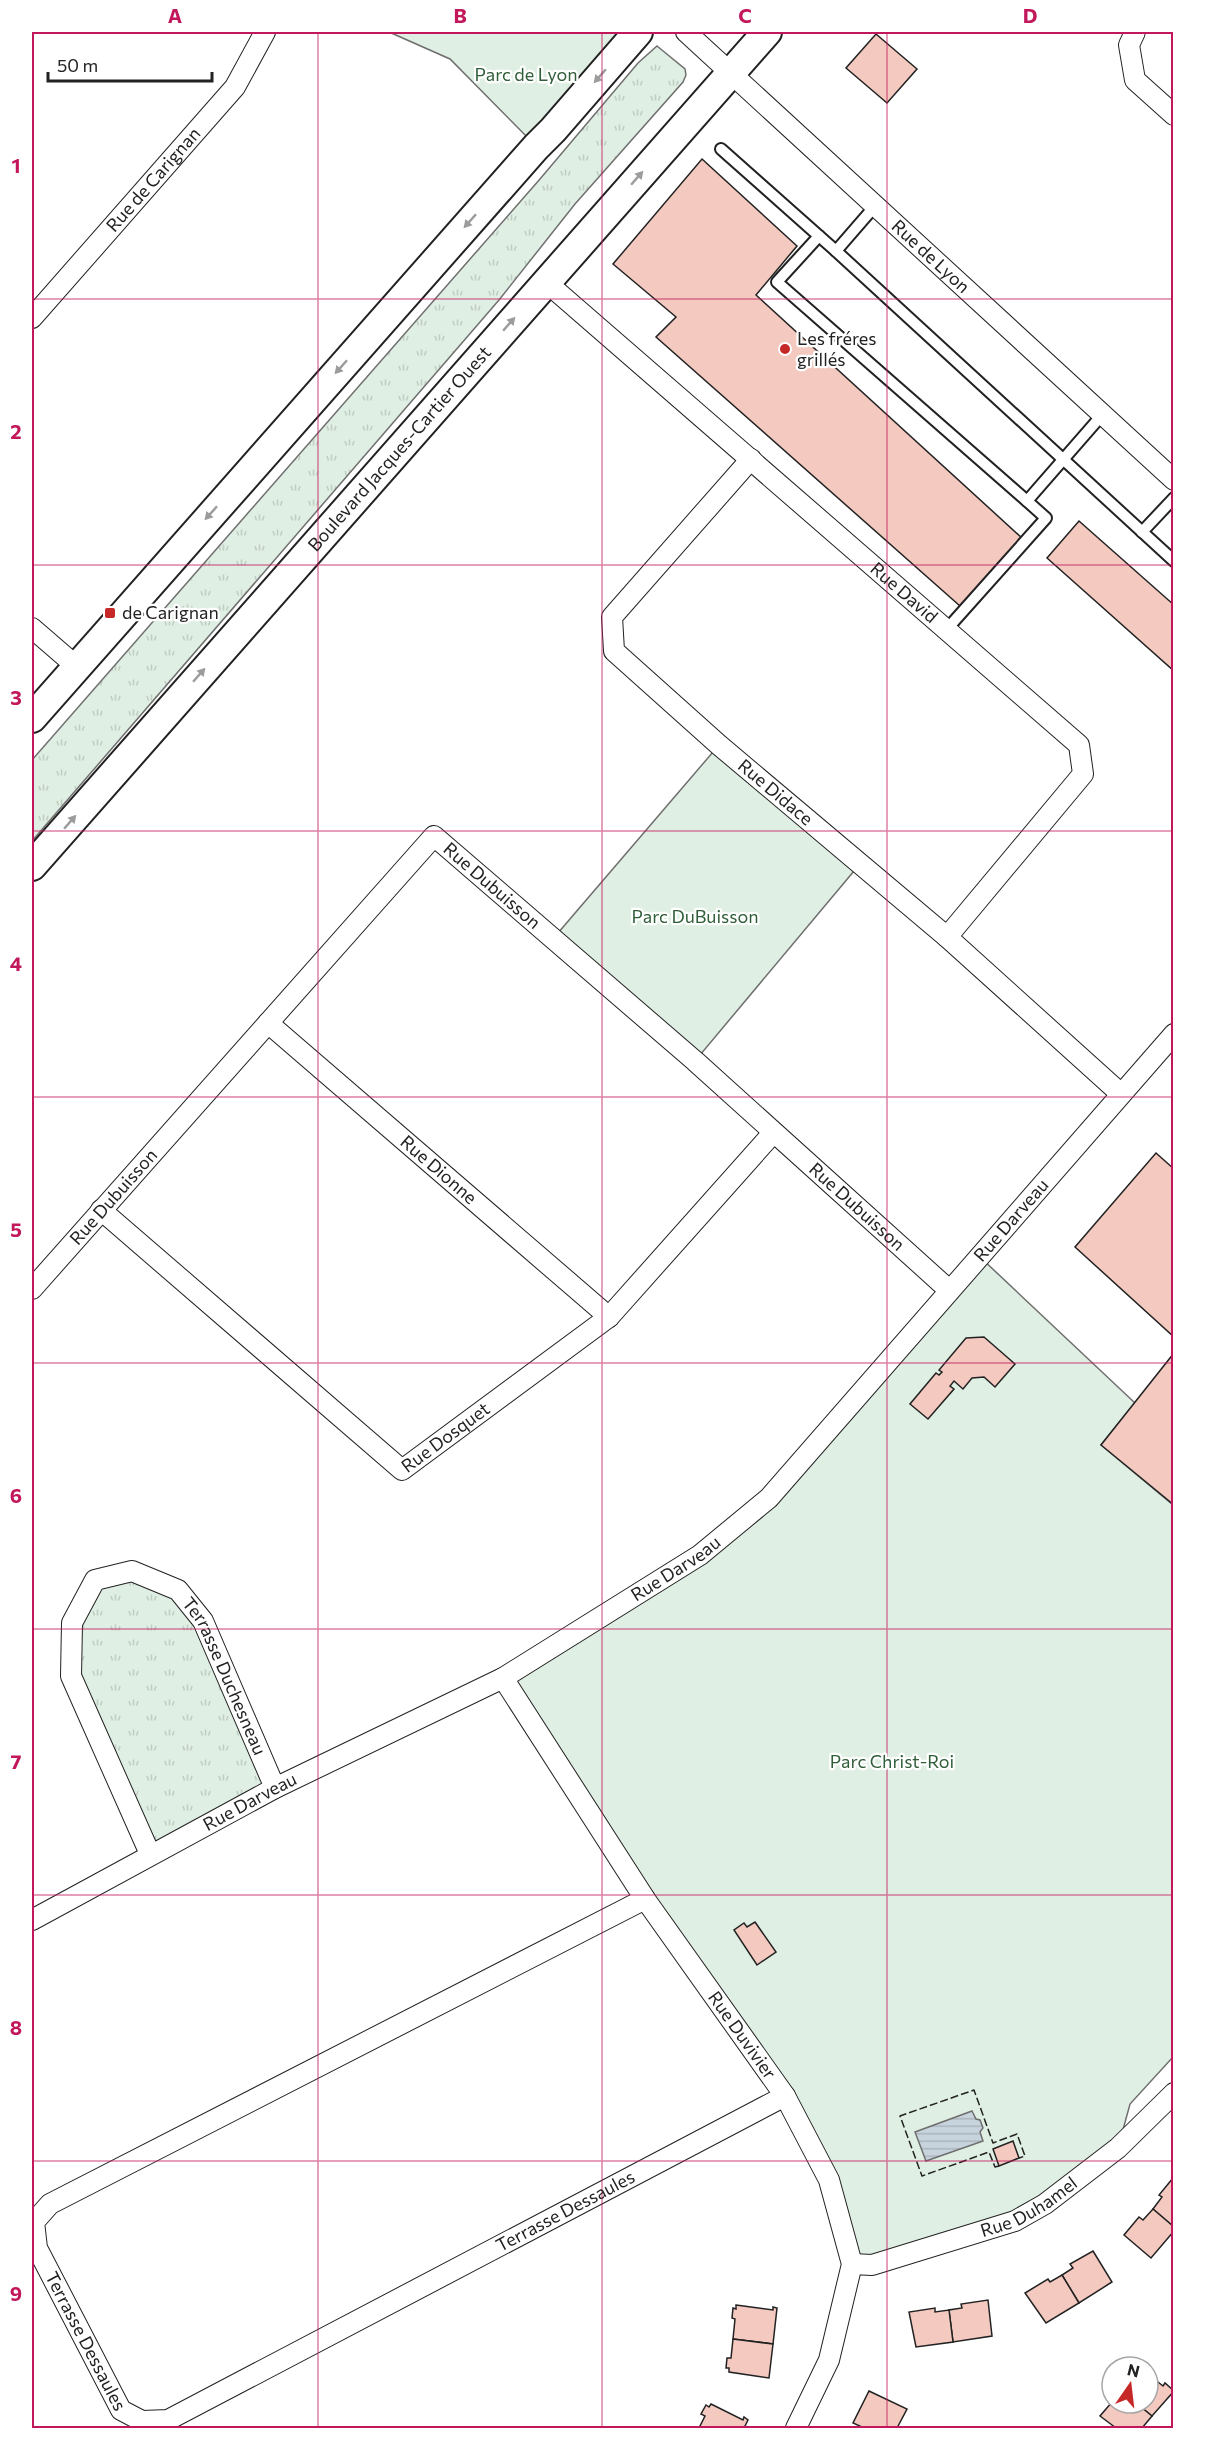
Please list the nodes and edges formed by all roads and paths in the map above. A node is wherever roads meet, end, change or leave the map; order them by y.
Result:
1 (265, 32) edge
2 (638, 32) edge
3 (686, 32) edge
4 (767, 32) edge
5 (1135, 32) edge
6 (730, 74) junction
7 (1173, 115) edge
8 (721, 149) dead end
9 (875, 206) junction
10 (819, 236) junction
11 (836, 251) junction
12 (546, 282) junction
13 (32, 318) edge
14 (1102, 415) junction
15 (751, 459) junction
16 (1062, 460) junction
17 (1173, 480) edge
18 (1173, 498) edge
19 (1027, 501) junction
20 (1142, 532) junction
21 (1173, 561) edge
22 (32, 628) edge
23 (946, 629) junction
24 (75, 666) junction
25 (32, 718) edge
26 (32, 866) edge
27 (947, 937) junction
28 (268, 1023) junction
29 (1173, 1034) edge
30 (1121, 1094) junction
31 (773, 1133) junction
32 (101, 1210) junction
33 (32, 1289) edge
34 (949, 1290) junction
35 (609, 1317) junction
36 (503, 1678) junction
37 (275, 1788) junction
38 (150, 1854) junction
39 (645, 1899) junction
40 (32, 1920) edge
41 (1173, 2093) edge
42 (785, 2096) junction
43 (852, 2264) junction
44 (796, 2428) edge

1 - 13 street, Rue de Carignan
2 -> 24 main road
3 - 6 street, Rue de Lyon
4 - 6 main road, Boulevard Jacques-Cartier Ouest
5 - 7 street
6 - 9 street, Rue de Lyon
12 -> 6 main road, Boulevard Jacques-Cartier Ouest
8 - 10 lane
9 - 11 lane
9 - 14 street, Rue de Lyon
10 - 11 lane
10 - 19 lane
11 - 16 lane
12 - 15 street, Rue David
26 -> 12 main road, Boulevard Jacques-Cartier Ouest
14 - 16 lane
14 - 17 street, Rue de Lyon
15 - 23 street, Rue David
15 - 27 street, Rue Didace
16 - 19 lane
16 - 20 lane
18 - 20 lane
19 - 23 lane
20 - 21 lane
22 - 24 street
23 - 27 street, Rue David
24 - 25 main road
27 - 30 street, Rue Didace
28 - 31 street, Rue Dubuisson
28 - 32 street, Rue Dubuisson
28 - 35 street, Rue Dionne
29 - 30 street, Rue Darveau
30 - 34 street, Rue Darveau
31 - 34 street, Rue Dubuisson
31 - 35 street, Rue Dosquet
32 - 33 street, Rue Dubuisson
32 - 35 street, Rue Dosquet
34 - 36 street, Rue Darveau
36 - 37 street, Rue Darveau
36 - 39 street, Rue Duvivier
37 - 38 street, Rue Darveau
37 - 38 street, Terrasse Duchesneau
38 - 40 street, Rue Darveau
39 - 42 street, Rue Duvivier
39 - 42 street, Terrasse Dessaules
41 - 43 street, Rue Duhamel
42 - 43 street, Rue Duvivier
43 - 44 street, Rue Duvivier

